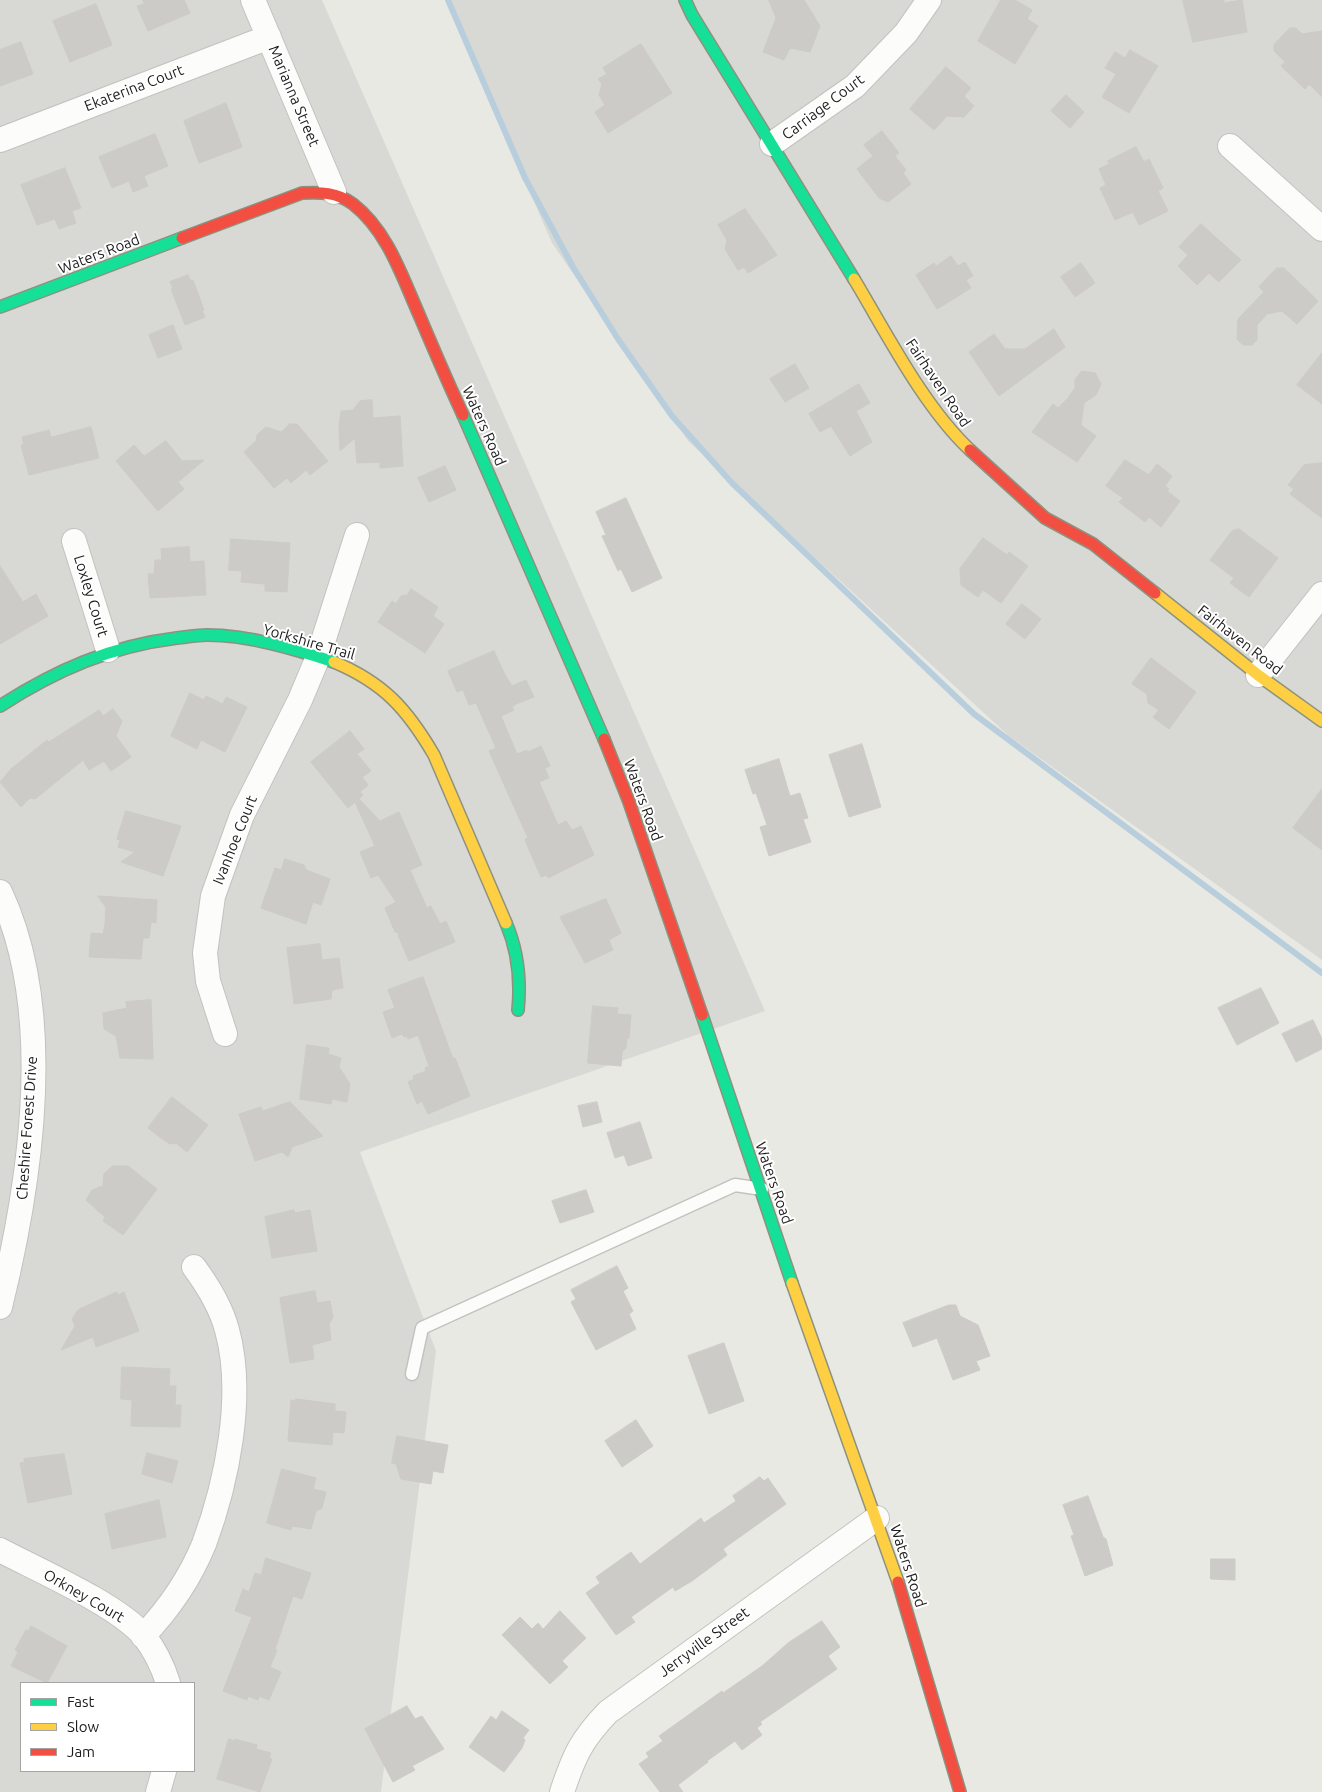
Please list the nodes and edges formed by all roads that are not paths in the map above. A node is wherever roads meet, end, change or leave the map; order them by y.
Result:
1 (253, 0) edge
2 (685, 0) edge
3 (929, 0) edge
4 (269, 36) junction
5 (0, 140) edge
6 (772, 144) junction
7 (1230, 146) dead end
8 (334, 192) junction
9 (1322, 229) edge
10 (0, 307) edge
11 (357, 535) dead end
12 (74, 541) dead end
13 (1322, 594) edge
14 (108, 650) junction
15 (318, 657) junction
16 (1258, 674) junction
17 (0, 706) edge
18 (1322, 721) edge
19 (0, 892) edge
20 (518, 1010) dead end
21 (225, 1034) dead end
22 (762, 1189) junction
23 (194, 1267) dead end
24 (0, 1307) edge
25 (412, 1374) dead end
26 (877, 1518) junction
27 (0, 1550) edge
28 (143, 1636) junction
29 (168, 1682) edge
30 (164, 1772) edge
31 (158, 1792) edge
32 (562, 1792) edge
33 (960, 1792) edge

1 - 4 street, Marianna Street
2 - 6 street, Fairhaven Road
3 - 6 street, Carriage Court
4 - 5 street, Ekaterina Court
4 - 8 street, Marianna Street
6 - 16 street, Fairhaven Road
7 - 9 street
8 - 10 street, Waters Road
8 - 22 street, Waters Road
11 - 15 street, Ivanhoe Court
12 - 14 street, Loxley Court
13 - 16 street
14 - 15 street, Yorkshire Trail
14 - 17 street, Yorkshire Trail
15 - 20 street, Yorkshire Trail
15 - 21 street, Ivanhoe Court
16 - 18 street, Fairhaven Road
19 - 24 street, Cheshire Forest Drive
22 - 25 lane
22 - 26 street, Waters Road
23 - 28 street
26 - 32 street, Jerryville Street
26 - 33 street, Waters Road
27 - 28 street, Orkney Court
28 - 29 street, Orkney Court
30 - 31 street

